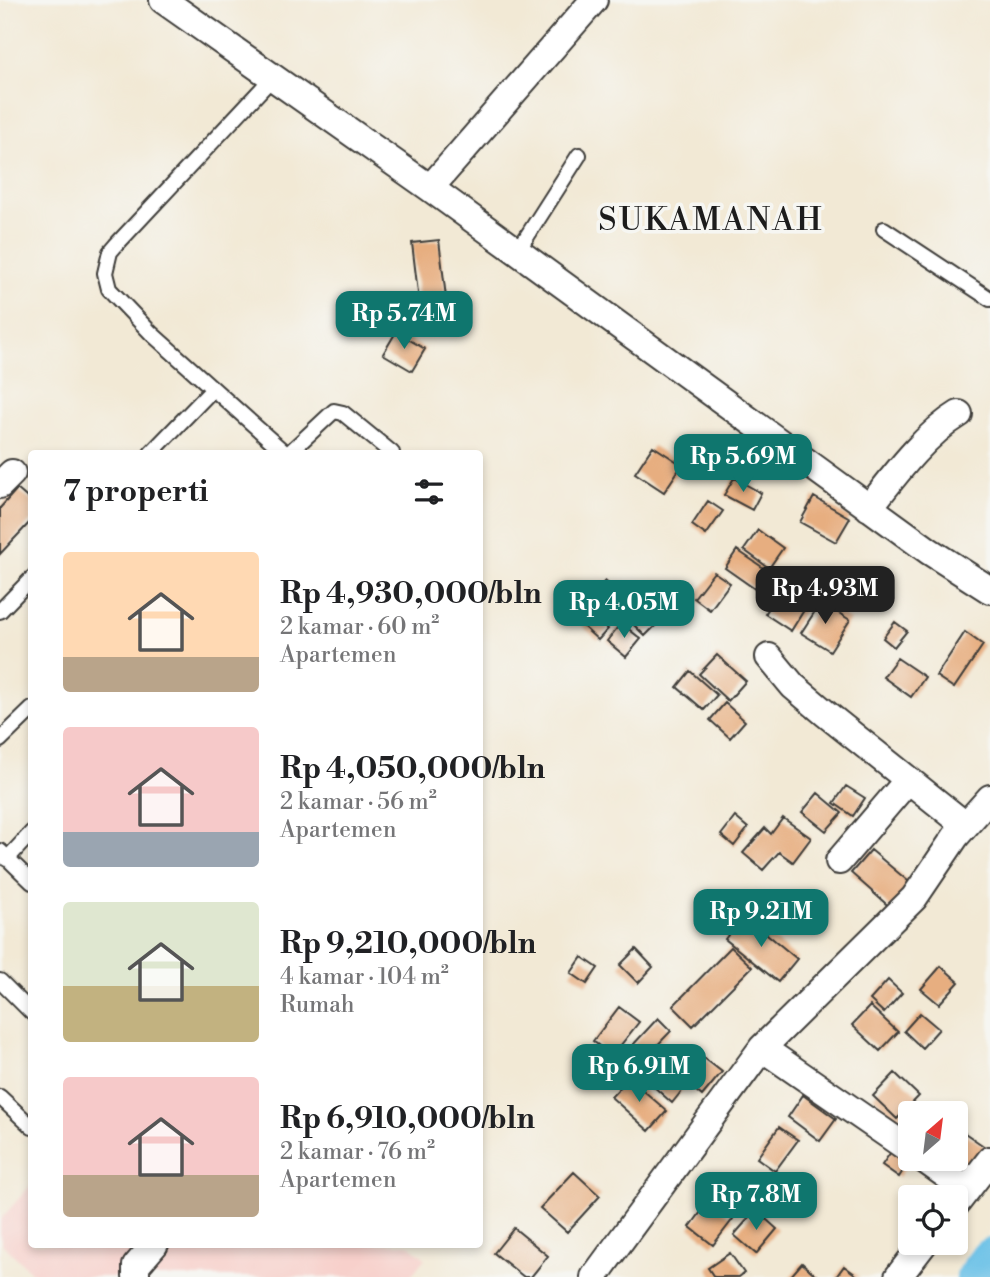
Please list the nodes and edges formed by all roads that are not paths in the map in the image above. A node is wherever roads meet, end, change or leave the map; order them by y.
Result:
1 (163, 0) edge
2 (594, 0) edge
3 (273, 77) junction
4 (579, 155) dead end
5 (430, 188) junction
6 (884, 229) dead end
7 (517, 252) junction
8 (990, 299) edge
9 (213, 388) junction
10 (959, 414) dead end
11 (154, 450) edge
12 (284, 450) edge
13 (290, 450) edge
14 (388, 450) edge
15 (869, 508) junction
16 (28, 582) edge
17 (990, 590) edge
18 (0, 611) edge
19 (769, 657) dead end
20 (28, 713) edge
21 (0, 740) edge
22 (908, 780) junction
23 (990, 797) edge
24 (965, 825) junction
25 (28, 835) edge
26 (4, 855) edge
27 (839, 861) dead end
28 (28, 878) edge
29 (0, 981) edge
30 (28, 1009) edge
31 (762, 1048) junction
32 (0, 1097) edge
33 (28, 1123) edge
34 (898, 1142) edge
35 (990, 1160) edge
36 (935, 1171) edge
37 (949, 1185) edge
38 (968, 1188) edge
39 (152, 1248) edge
40 (915, 1255) edge
41 (136, 1277) edge
42 (594, 1277) edge
43 (898, 1277) edge

1 - 3 street
2 - 5 street
3 - 5 street
3 - 9 lane
4 - 7 lane
5 - 7 street
6 - 8 lane
7 - 15 street
9 - 11 lane
9 - 12 lane
10 - 15 street
13 - 14 lane
15 - 17 street
16 - 18 lane
19 - 22 street
20 - 21 lane
22 - 24 street
22 - 27 street
23 - 24 street
24 - 31 street
25 - 26 lane
26 - 28 lane
29 - 30 lane
31 - 34 street
31 - 42 street
32 - 33 lane
35 - 38 street
36 - 37 street
39 - 41 street
40 - 43 street

